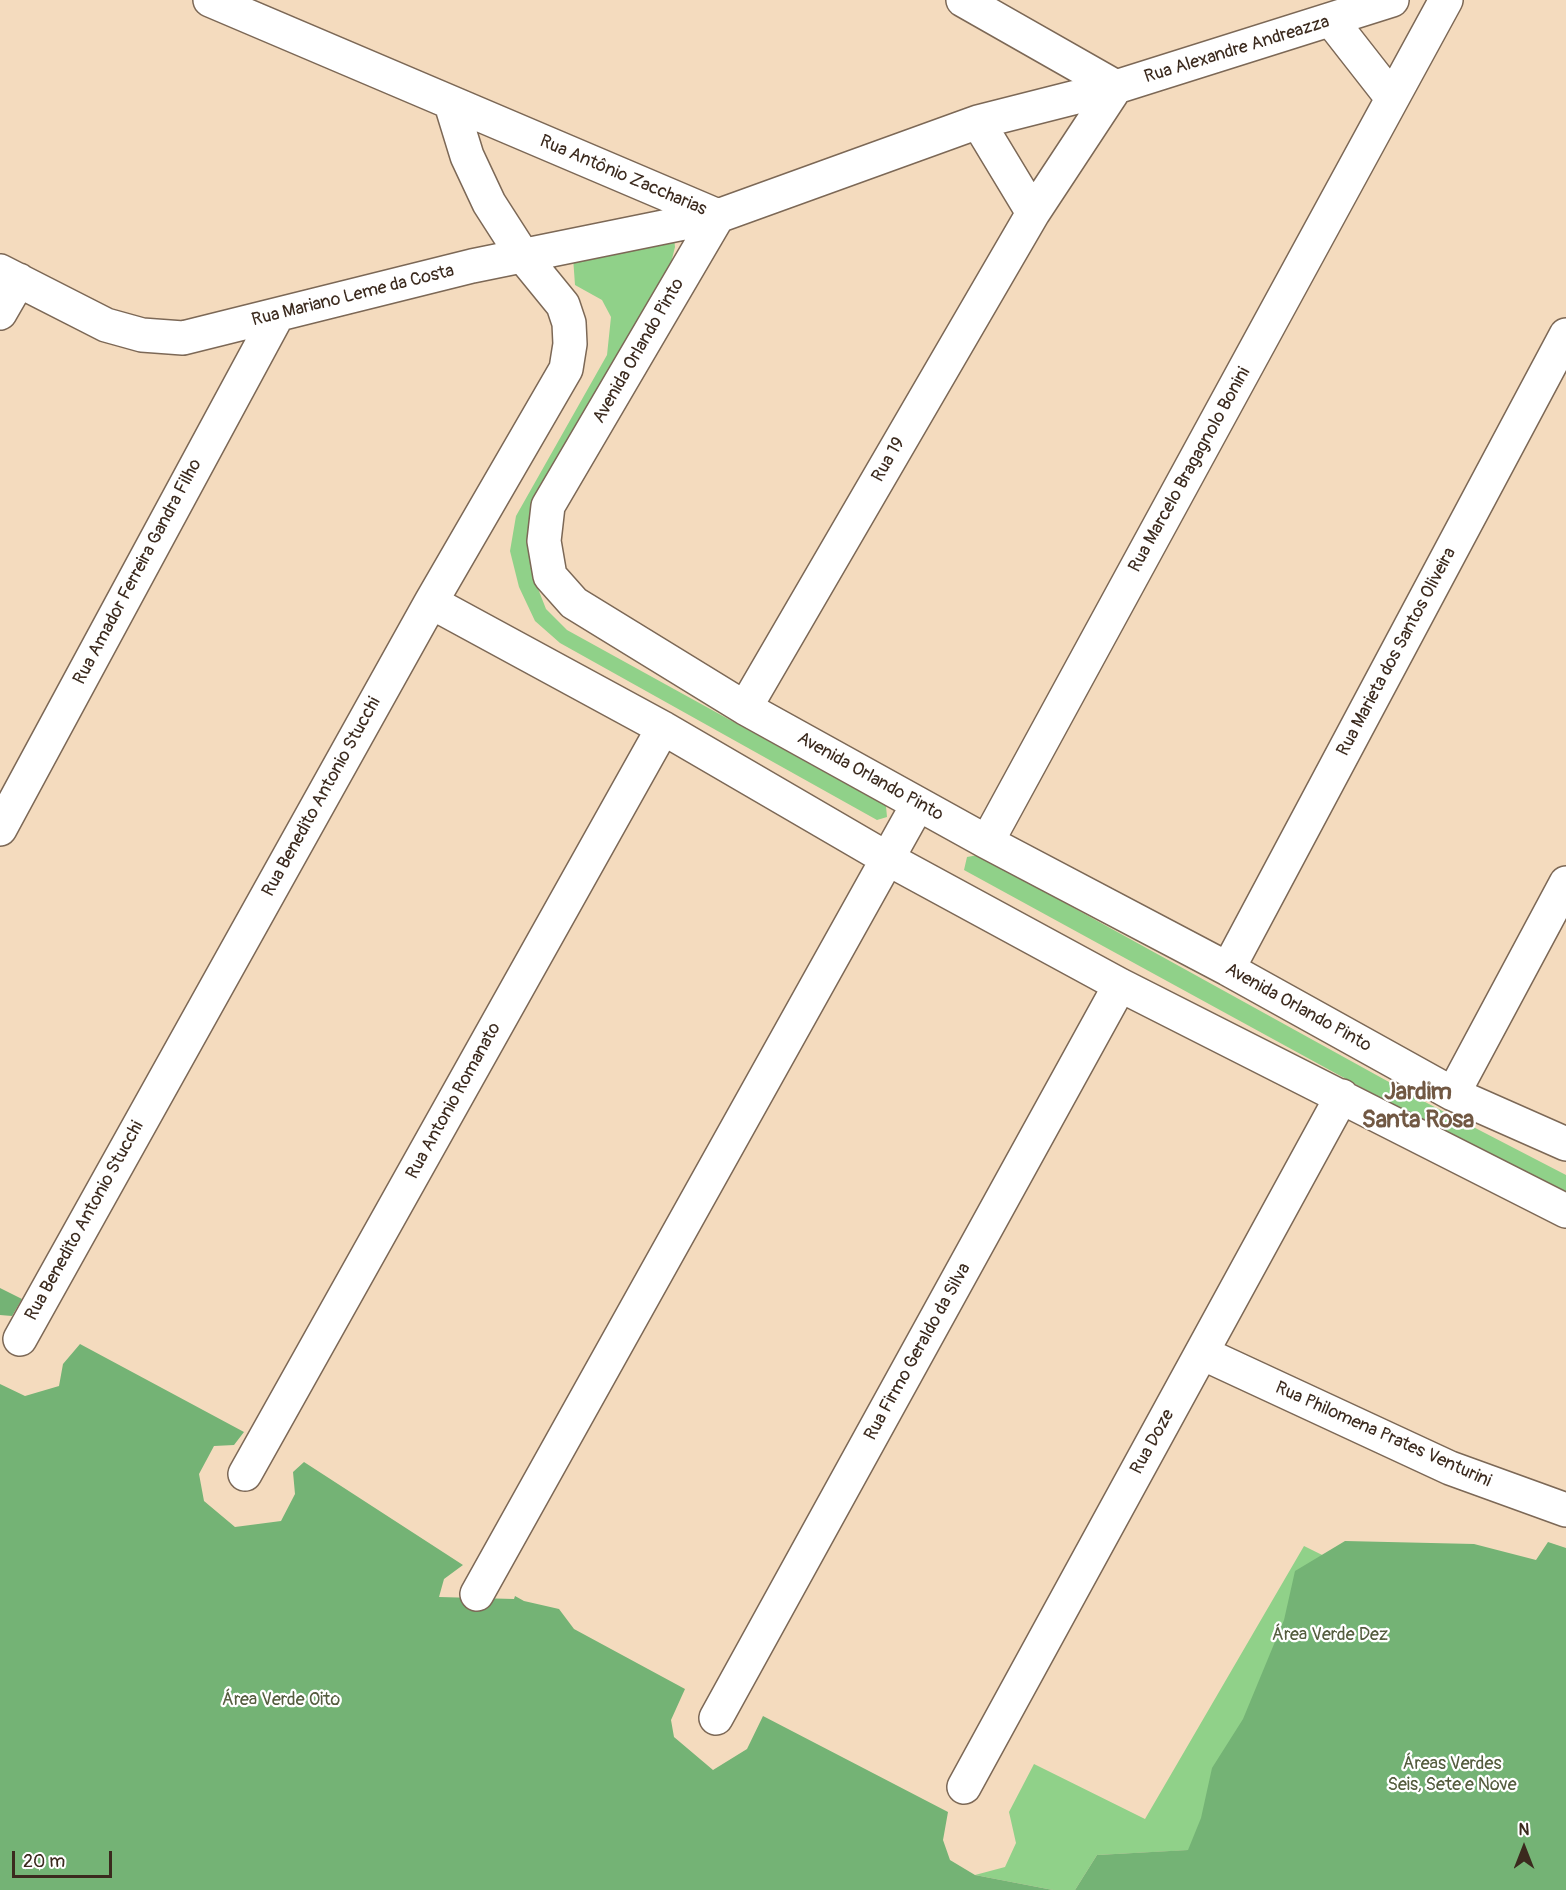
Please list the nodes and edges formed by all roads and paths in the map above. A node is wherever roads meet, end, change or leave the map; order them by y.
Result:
1 (210, 0) edge
2 (963, 0) edge
3 (1392, 0) edge
4 (1446, 0) edge
5 (1331, 20) junction
6 (1116, 87) junction
7 (1392, 98) junction
8 (450, 104) junction
9 (978, 122) junction
10 (1033, 213) junction
11 (717, 216) junction
12 (523, 255) junction
13 (9, 276) edge
14 (0, 313) edge
15 (277, 316) junction
16 (1566, 335) edge
17 (431, 602) junction
18 (745, 708) junction
19 (663, 728) junction
20 (918, 804) junction
21 (0, 829) edge
22 (987, 842) junction
23 (888, 859) junction
24 (1566, 883) edge
25 (1228, 969) junction
26 (1120, 985) junction
27 (1453, 1094) junction
28 (1342, 1096) junction
29 (1566, 1143) edge
30 (1566, 1211) edge
31 (20, 1339) dead end
32 (1202, 1353) junction
33 (245, 1474) dead end
34 (1566, 1510) edge
35 (477, 1594) dead end
36 (717, 1718) dead end
37 (963, 1787) dead end

1 - 8 street, Rua Antônio Zaccharias
2 - 6 street
3 - 5 street, Rua Alexandre Andreazza
4 - 7 street, Rua Marcelo Bragagnolo Bonini
5 - 6 street, Rua Alexandre Andreazza
5 - 7 street
6 - 9 street, Rua Antônio Zaccharias
6 - 10 street, Rua 19
7 - 22 street, Rua Marcelo Bragagnolo Bonini
8 - 11 street, Rua Antônio Zaccharias
8 - 12 street, Rua Benedito Antonio Stucchi
9 - 10 street
9 - 11 street, Rua Antônio Zaccharias
10 - 18 street, Rua 19
11 - 12 street, Rua Mariano Leme da Costa
11 - 18 street, Avenida Orlando Pinto
12 - 15 street, Rua Mariano Leme da Costa
12 - 17 street, Rua Benedito Antonio Stucchi
13 - 14 street
13 - 15 street, Rua Mariano Leme da Costa
15 - 21 street, Rua Amador Ferreira Gandra Filho
16 - 25 street, Rua Marieta dos Santos Oliveira
17 - 19 street
17 - 31 street, Rua Benedito Antonio Stucchi
18 - 20 street, Avenida Orlando Pinto
19 - 23 street
19 - 33 street, Rua Antonio Romanato
20 - 22 street, Avenida Orlando Pinto
20 - 23 street
22 - 25 street, Avenida Orlando Pinto
23 - 26 street
23 - 35 street
24 - 27 street
25 - 27 street, Avenida Orlando Pinto
26 - 28 street
26 - 36 street, Rua Firmo Geraldo da Silva
27 - 29 street, Avenida Orlando Pinto
28 - 30 street
28 - 32 street, Rua Doze
32 - 34 street, Rua Philomena Prates Venturini
32 - 37 street, Rua Doze

